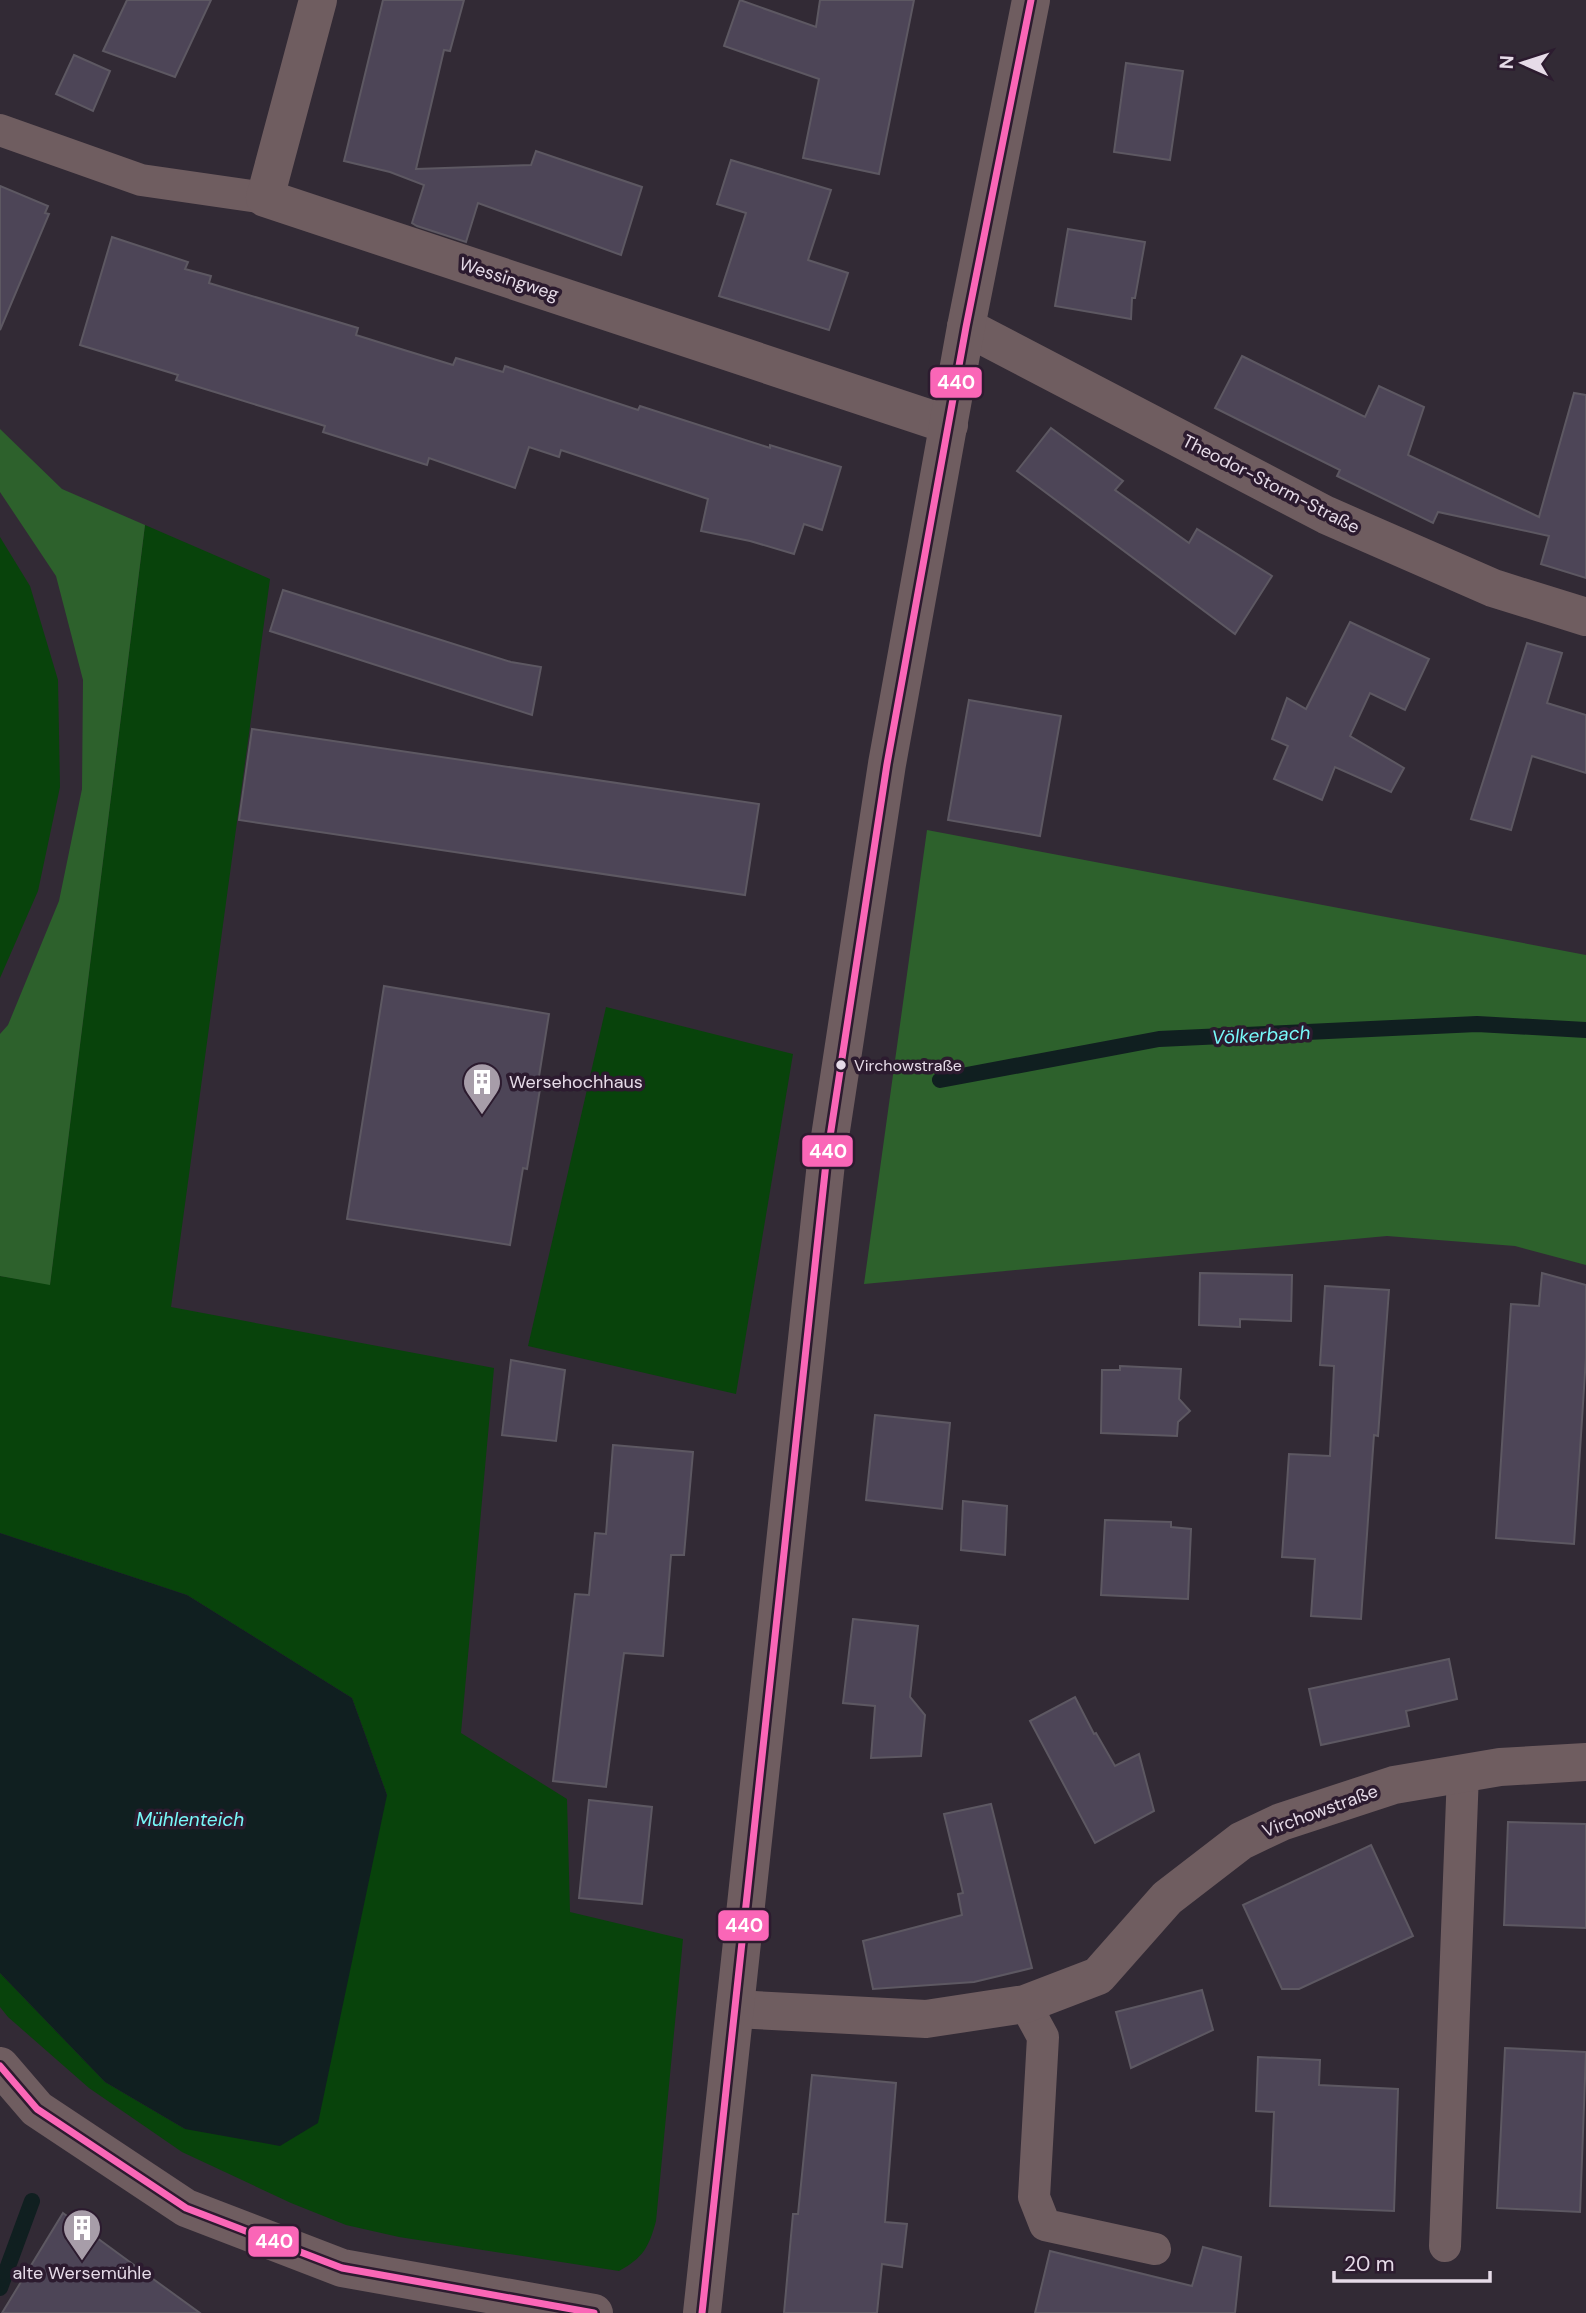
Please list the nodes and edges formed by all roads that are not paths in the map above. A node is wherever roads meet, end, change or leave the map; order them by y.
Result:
1 (318, 0) edge
2 (1031, 0) edge
3 (0, 130) edge
4 (265, 198) junction
5 (966, 327) junction
6 (949, 425) junction
7 (1586, 617) edge
8 (1586, 1762) edge
9 (1462, 1773) junction
10 (1025, 2004) junction
11 (735, 2009) junction
12 (0, 2066) edge
13 (1445, 2246) dead end
14 (1155, 2249) dead end
15 (594, 2313) edge
16 (702, 2313) edge

1 - 4 street
2 - 5 street
3 - 4 lane
4 - 6 street, Wessingweg
5 - 6 street
5 - 7 street, Theodor-Storm-Straße
6 - 11 street
8 - 9 street, Virchowstraße
9 - 10 street, Virchowstraße
9 - 13 lane
10 - 11 street, Virchowstraße
10 - 14 lane
11 - 16 street
12 - 15 street

